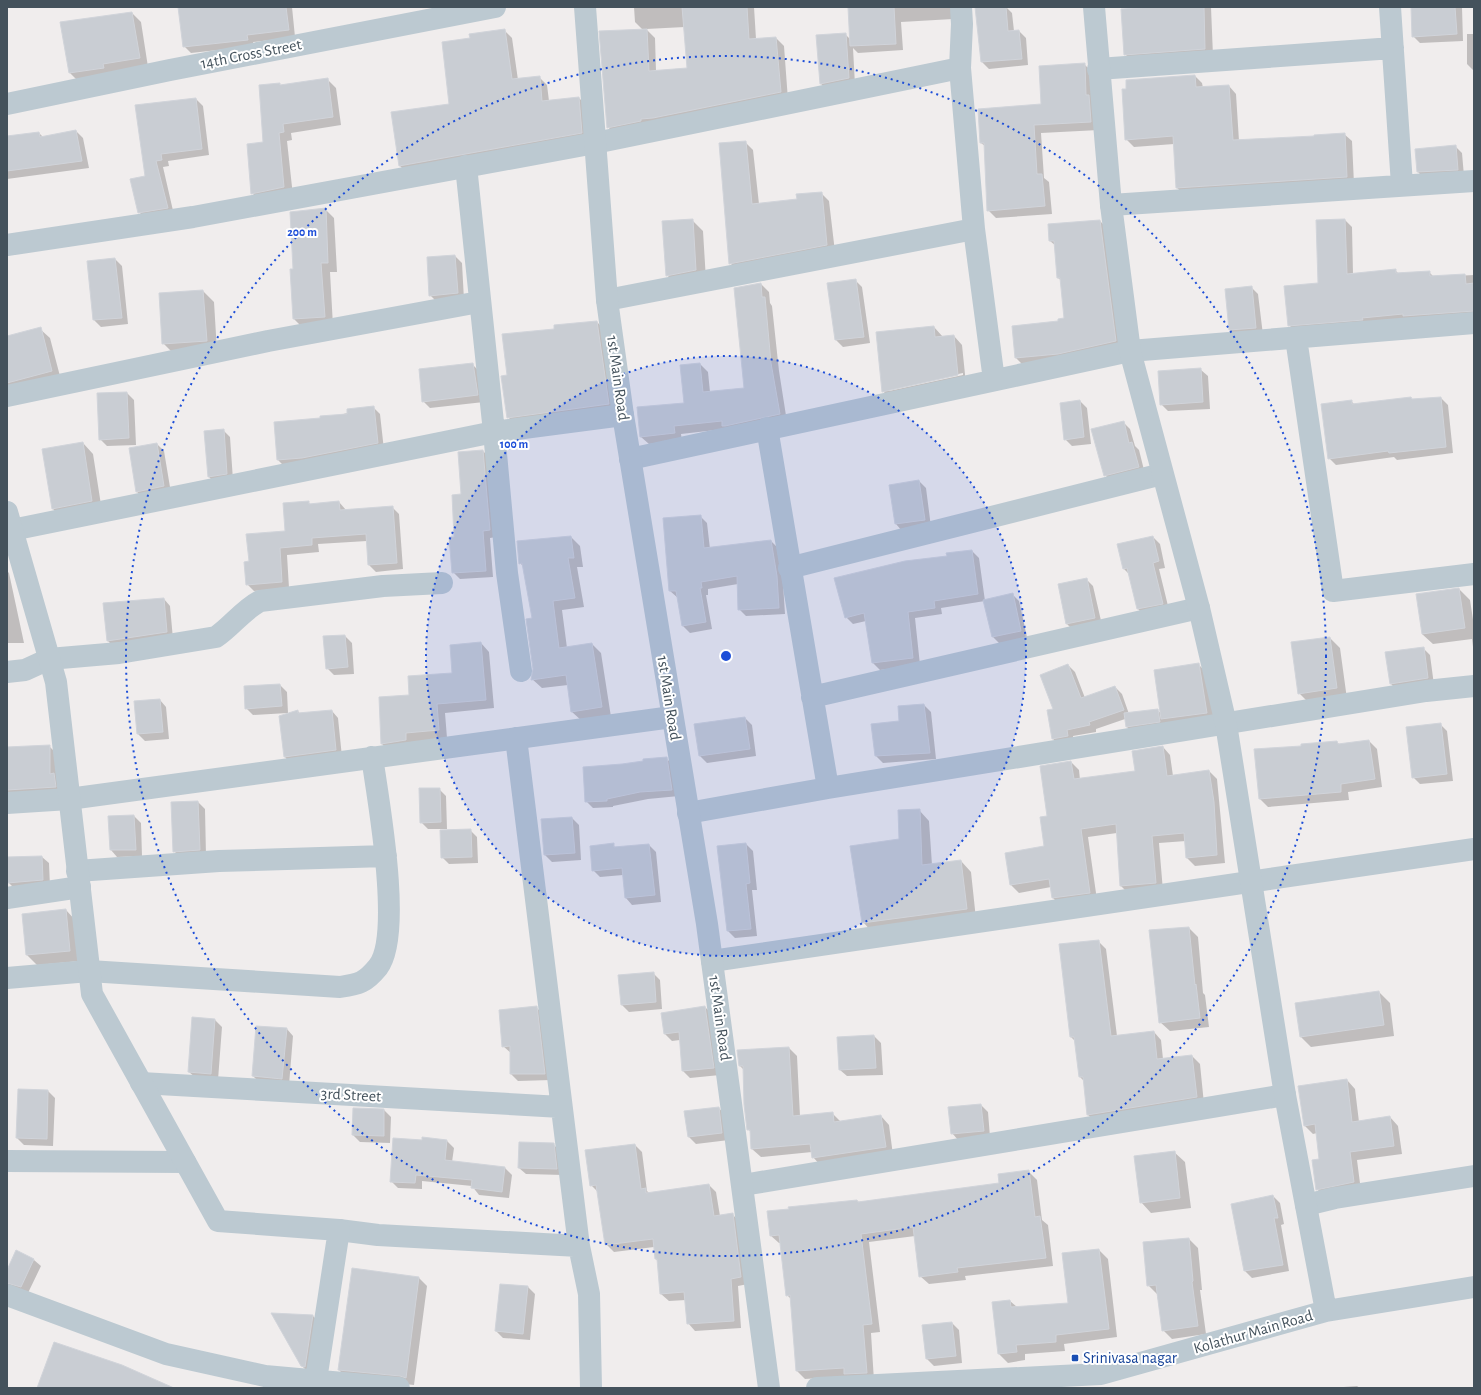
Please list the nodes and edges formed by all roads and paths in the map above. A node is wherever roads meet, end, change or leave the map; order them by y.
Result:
1 (496, 7) edge
2 (585, 7) edge
3 (961, 7) edge
4 (1094, 7) edge
5 (1390, 7) edge
6 (1393, 48) junction
7 (960, 68) junction
8 (1098, 69) junction
9 (7, 104) edge
10 (595, 143) junction
11 (466, 166) junction
12 (1474, 180) edge
13 (1402, 185) junction
14 (1111, 205) junction
15 (974, 229) junction
16 (7, 245) edge
17 (606, 300) junction
18 (480, 302) junction
19 (1474, 323) edge
20 (1296, 338) junction
21 (1130, 351) junction
22 (994, 380) junction
23 (7, 396) edge
24 (623, 415) junction
25 (767, 428) junction
26 (494, 432) junction
27 (630, 459) junction
28 (1162, 474) junction
29 (9, 524) edge
30 (789, 568) junction
31 (1474, 574) edge
32 (442, 583) dead end
33 (1198, 608) junction
34 (49, 659) junction
35 (521, 671) dead end
36 (7, 672) edge
37 (1474, 686) edge
38 (812, 697) junction
39 (672, 717) junction
40 (1226, 724) junction
41 (516, 738) junction
42 (372, 757) junction
43 (828, 788) junction
44 (69, 799) junction
45 (7, 803) edge
46 (688, 813) junction
47 (1474, 849) edge
48 (386, 856) junction
49 (79, 879) junction
50 (1253, 883) junction
51 (7, 898) edge
52 (712, 961) junction
53 (89, 971) junction
54 (7, 978) edge
55 (141, 1082) junction
56 (1285, 1095) junction
57 (561, 1107) junction
58 (7, 1161) edge
59 (185, 1162) junction
60 (1474, 1176) edge
61 (743, 1186) junction
62 (1306, 1205) junction
63 (339, 1230) junction
64 (579, 1246) junction
65 (1474, 1287) edge
66 (8, 1298) edge
67 (1326, 1311) junction
68 (1101, 1381) edge
69 (315, 1384) edge
70 (953, 1385) edge
71 (399, 1388) edge
72 (591, 1388) edge
73 (769, 1388) edge
74 (817, 1388) edge

1 - 9 street, 14th Cross Street
2 - 10 street, 1st Main Road
3 - 7 street
4 - 8 street
5 - 6 street
6 - 8 street
6 - 13 street
7 - 10 street
7 - 15 street
8 - 14 street
10 - 11 street
10 - 17 street, 1st Main Road
11 - 16 street
11 - 18 street
12 - 13 street
13 - 14 street
14 - 21 street
15 - 17 street
15 - 22 street
17 - 24 street, 1st Main Road
18 - 23 street
18 - 26 street
19 - 20 street
20 - 21 street
20 - 31 street
21 - 22 street
21 - 28 street
22 - 25 street
24 - 26 street
24 - 27 street, 1st Main Road
25 - 27 street
25 - 30 street
26 - 29 street
26 - 35 street
27 - 39 street, 1st Main Road
28 - 30 street
28 - 33 street
29 - 34 street
30 - 38 street
32 - 34 street
33 - 38 street
33 - 40 street
34 - 36 street
34 - 44 street
37 - 40 street
38 - 43 street
39 - 41 street
39 - 46 street, 1st Main Road
40 - 43 street
40 - 50 street
41 - 42 street
41 - 57 street
42 - 44 street
42 - 48 street
43 - 46 street
44 - 45 street
44 - 49 street
46 - 52 street, 1st Main Road
47 - 50 street
48 - 49 street
48 - 53 street
49 - 51 street
49 - 53 street
50 - 52 street
50 - 56 street
52 - 61 street, 1st Main Road
53 - 54 street
53 - 55 street
55 - 57 street, 3rd Street
55 - 59 street
56 - 61 street
56 - 62 street
57 - 64 street
58 - 59 street
59 - 63 street
60 - 62 street
61 - 73 street, 1st Main Road
62 - 67 street
63 - 64 street
63 - 69 street
64 - 72 street
65 - 67 street, Kolathur Main Road
66 - 69 street
67 - 68 street, Kolathur Main Road
68 - 70 street, Kolathur Main Road
69 - 71 street
70 - 74 street, Kolathur Main Road

